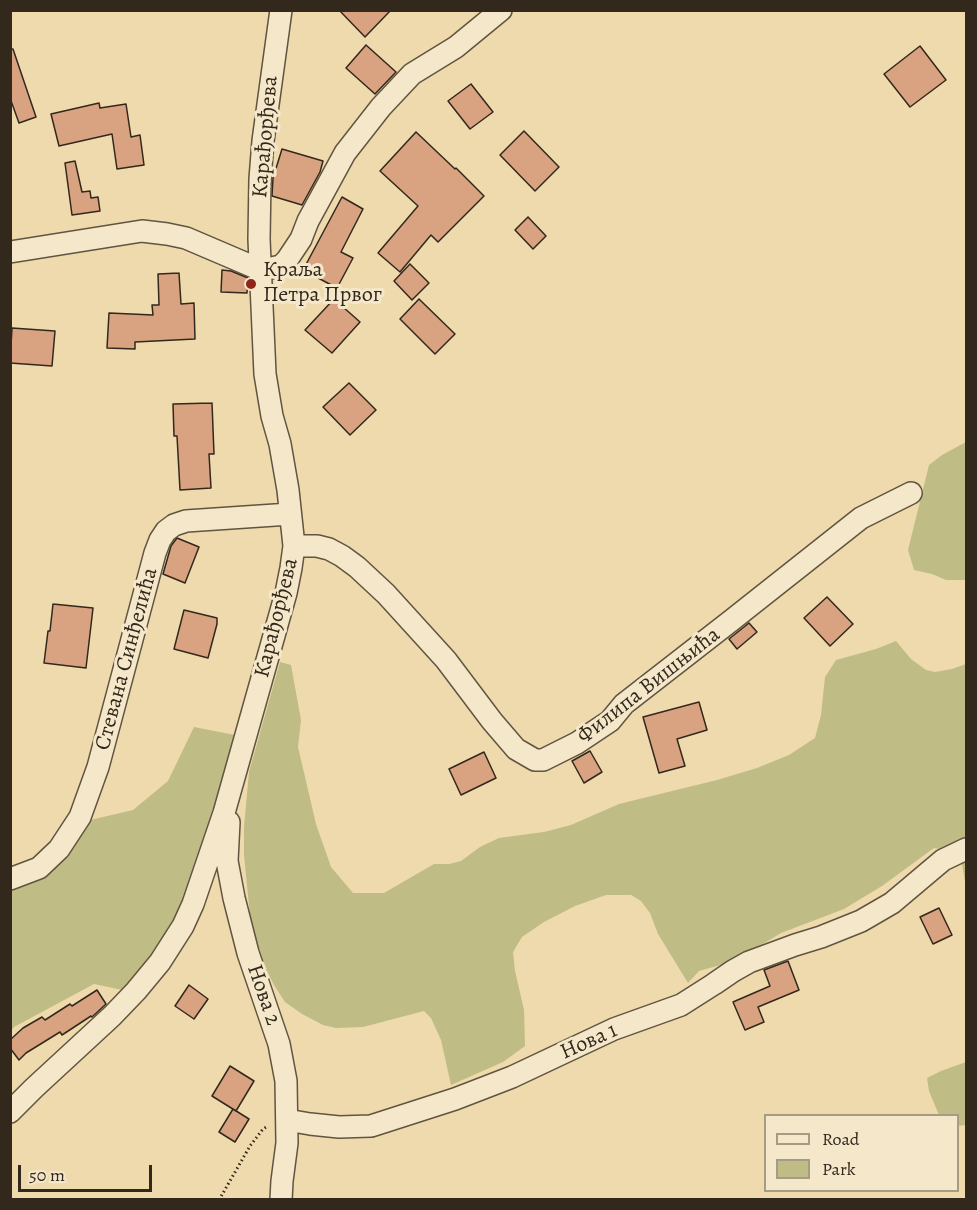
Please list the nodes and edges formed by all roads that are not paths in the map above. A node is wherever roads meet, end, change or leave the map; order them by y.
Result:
1 (281, 10) edge
2 (501, 10) edge
3 (10, 252) edge
4 (261, 270) junction
5 (911, 493) dead end
6 (290, 514) junction
7 (294, 546) junction
8 (231, 791) junction
9 (966, 849) edge
10 (10, 879) edge
11 (10, 1112) edge
12 (287, 1120) junction
13 (281, 1200) edge

1 - 4 street, Карађорђева
2 - 4 street
3 - 4 street
4 - 6 street, Карађорђева
5 - 7 street, Филипа Вишњића
6 - 7 street, Карађорђева
6 - 10 street, Стевана Синђелића
7 - 8 street, Карађорђева
8 - 11 street, Карађорђева
8 - 12 street, Нова 2
9 - 12 street, Нова 1
12 - 13 street, Нова 2

